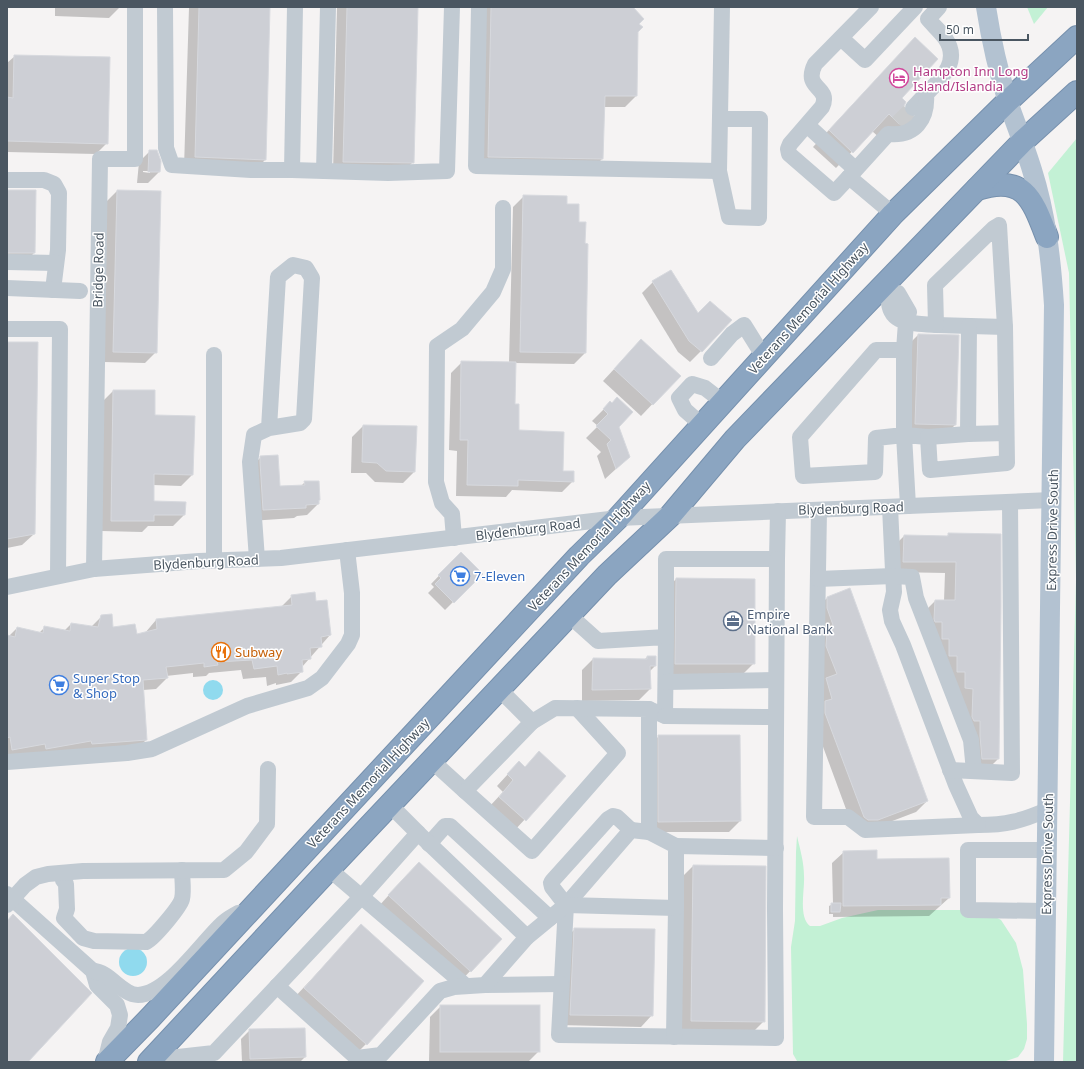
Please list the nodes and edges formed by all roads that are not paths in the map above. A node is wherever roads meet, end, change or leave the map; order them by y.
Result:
1 (135, 7) edge
2 (165, 7) edge
3 (295, 7) edge
4 (328, 7) edge
5 (452, 7) edge
6 (479, 7) edge
7 (722, 7) edge
8 (871, 7) edge
9 (915, 7) edge
10 (939, 7) edge
11 (986, 7) edge
12 (928, 19) junction
13 (1077, 37) edge
14 (841, 38) junction
15 (1077, 92) edge
16 (926, 94) junction
17 (1008, 101) junction
18 (913, 108) tunnel mouth
19 (720, 119) junction
20 (807, 125) junction
21 (1023, 141) junction
22 (292, 170) junction
23 (324, 171) junction
24 (719, 171) junction
25 (852, 173) junction
26 (7, 180) edge
27 (977, 189) junction
28 (503, 208) dead end
29 (893, 214) junction
30 (1047, 237) junction
31 (7, 262) edge
32 (56, 263) junction
33 (7, 288) edge
34 (53, 290) junction
35 (886, 290) junction
36 (80, 291) dead end
37 (906, 322) junction
38 (936, 325) junction
39 (969, 326) junction
40 (1005, 326) junction
41 (7, 328) edge
42 (904, 350) junction
43 (214, 355) dead end
44 (764, 357) junction
45 (712, 358) dead end
46 (723, 402) junction
47 (702, 425) junction
48 (269, 428) junction
49 (1006, 433) junction
50 (968, 434) junction
51 (904, 435) junction
52 (928, 437) junction
53 (1052, 500) junction
54 (1010, 502) junction
55 (908, 506) junction
56 (890, 507) junction
57 (819, 510) junction
58 (778, 511) junction
59 (670, 516) junction
60 (618, 518) junction
61 (454, 538) junction
62 (347, 550) junction
63 (257, 559) junction
64 (778, 559) junction
65 (214, 560) junction
66 (94, 569) junction
67 (58, 575) junction
68 (893, 576) junction
69 (818, 579) junction
70 (7, 587) edge
71 (570, 615) junction
72 (666, 637) junction
73 (776, 680) junction
74 (666, 682) junction
75 (499, 690) junction
76 (577, 708) junction
77 (649, 709) junction
78 (666, 716) junction
79 (775, 717) junction
80 (532, 722) junction
81 (432, 761) junction
82 (7, 762) edge
83 (268, 768) dead end
84 (950, 770) junction
85 (974, 771) junction
86 (465, 791) junction
87 (390, 804) junction
88 (1047, 810) junction
89 (978, 825) junction
90 (631, 830) junction
91 (649, 832) junction
92 (424, 838) junction
93 (676, 846) junction
94 (776, 848) junction
95 (1047, 850) junction
96 (329, 869) junction
97 (182, 870) junction
98 (62, 876) junction
99 (361, 897) junction
100 (9, 899) edge
101 (260, 900) junction
102 (566, 905) junction
103 (676, 908) junction
104 (1046, 911) junction
105 (550, 918) junction
106 (527, 937) junction
107 (93, 971) junction
108 (562, 984) junction
109 (485, 985) junction
110 (277, 986) junction
111 (466, 986) junction
112 (674, 1037) junction
113 (150, 1061) edge
114 (106, 1062) edge
115 (1044, 1062) edge

1 - 66 street, Bridge Road
2 - 22 street
3 - 22 street
4 - 23 street
5 - 23 street
6 - 24 street
7 - 19 street
8 - 14 street
9 - 12 street
9 - 14 street
10 - 12 street
11 - 17 main road, Express Drive South
12 - 16 street
13 - 17 highway, Veterans Memorial Highway
14 - 20 street
15 - 21 highway
16 - 18 street
16 - 25 street
17 - 21 main road, Express Drive South
17 - 29 highway, Veterans Memorial Highway
19 - 24 street
19 - 24 street
20 - 25 street
20 - 25 street
21 - 27 highway
21 - 30 main road, Express Drive South
22 - 23 street
25 - 29 street
26 - 32 street
27 - 30 highway
27 - 35 highway
28 - 61 street
29 - 44 highway, Veterans Memorial Highway
30 - 53 main road, Express Drive South
31 - 32 street
32 - 34 street
33 - 34 street
34 - 36 street
35 - 37 street
35 - 59 highway
37 - 38 street
37 - 42 street
38 - 39 street
38 - 40 street
39 - 40 street
39 - 50 street
40 - 49 street
41 - 67 street
42 - 51 street
42 - 51 street
43 - 65 street
44 - 45 street
44 - 46 highway, Veterans Memorial Highway
46 - 47 highway, Veterans Memorial Highway
46 - 47 street
47 - 60 highway, Veterans Memorial Highway
48 - 48 street
48 - 63 street
49 - 50 street
49 - 52 street
50 - 52 street
51 - 52 street
51 - 55 street
53 - 54 street, Blydenburg Road
53 - 88 main road, Express Drive South
54 - 55 street, Blydenburg Road
54 - 85 street
55 - 56 street, Blydenburg Road
56 - 57 street, Blydenburg Road
56 - 68 street
57 - 58 street, Blydenburg Road
57 - 69 street
58 - 59 street, Blydenburg Road
58 - 64 street
59 - 60 street, Blydenburg Road
59 - 71 highway
60 - 61 street, Blydenburg Road
60 - 101 highway, Veterans Memorial Highway
61 - 62 street, Blydenburg Road
62 - 63 street, Blydenburg Road
62 - 82 street
63 - 65 street, Blydenburg Road
64 - 72 street
64 - 73 street
65 - 66 street, Blydenburg Road
66 - 67 street, Blydenburg Road
67 - 70 street, Blydenburg Road
68 - 69 street
68 - 84 street
68 - 85 street
69 - 89 street
71 - 72 street
71 - 75 highway
72 - 74 street
73 - 74 street
73 - 79 street
74 - 78 street
75 - 80 street
75 - 81 highway
76 - 77 street
76 - 80 street
76 - 86 street
77 - 78 street
77 - 91 street
78 - 79 street
79 - 94 street
80 - 86 street
81 - 86 street
81 - 87 highway
83 - 97 street
84 - 85 street
84 - 89 street
87 - 92 street
87 - 96 highway
88 - 89 street
88 - 95 main road, Express Drive South
90 - 91 street
90 - 102 street
90 - 102 street
91 - 93 street
92 - 99 street
92 - 105 street
92 - 106 street
93 - 94 street
93 - 103 street
94 - 112 street
95 - 104 main road, Express Drive South
95 - 104 street
96 - 99 street
96 - 113 highway
97 - 98 street
97 - 98 street
98 - 100 street
99 - 110 street
99 - 111 street
100 - 107 street
101 - 107 street
101 - 114 highway, Veterans Memorial Highway
102 - 103 street
102 - 105 street
102 - 108 street
103 - 112 street
104 - 115 main road, Express Drive South
105 - 106 street
106 - 109 street
107 - 114 street
108 - 109 street
108 - 112 street
109 - 111 street
110 - 111 street
110 - 113 street

